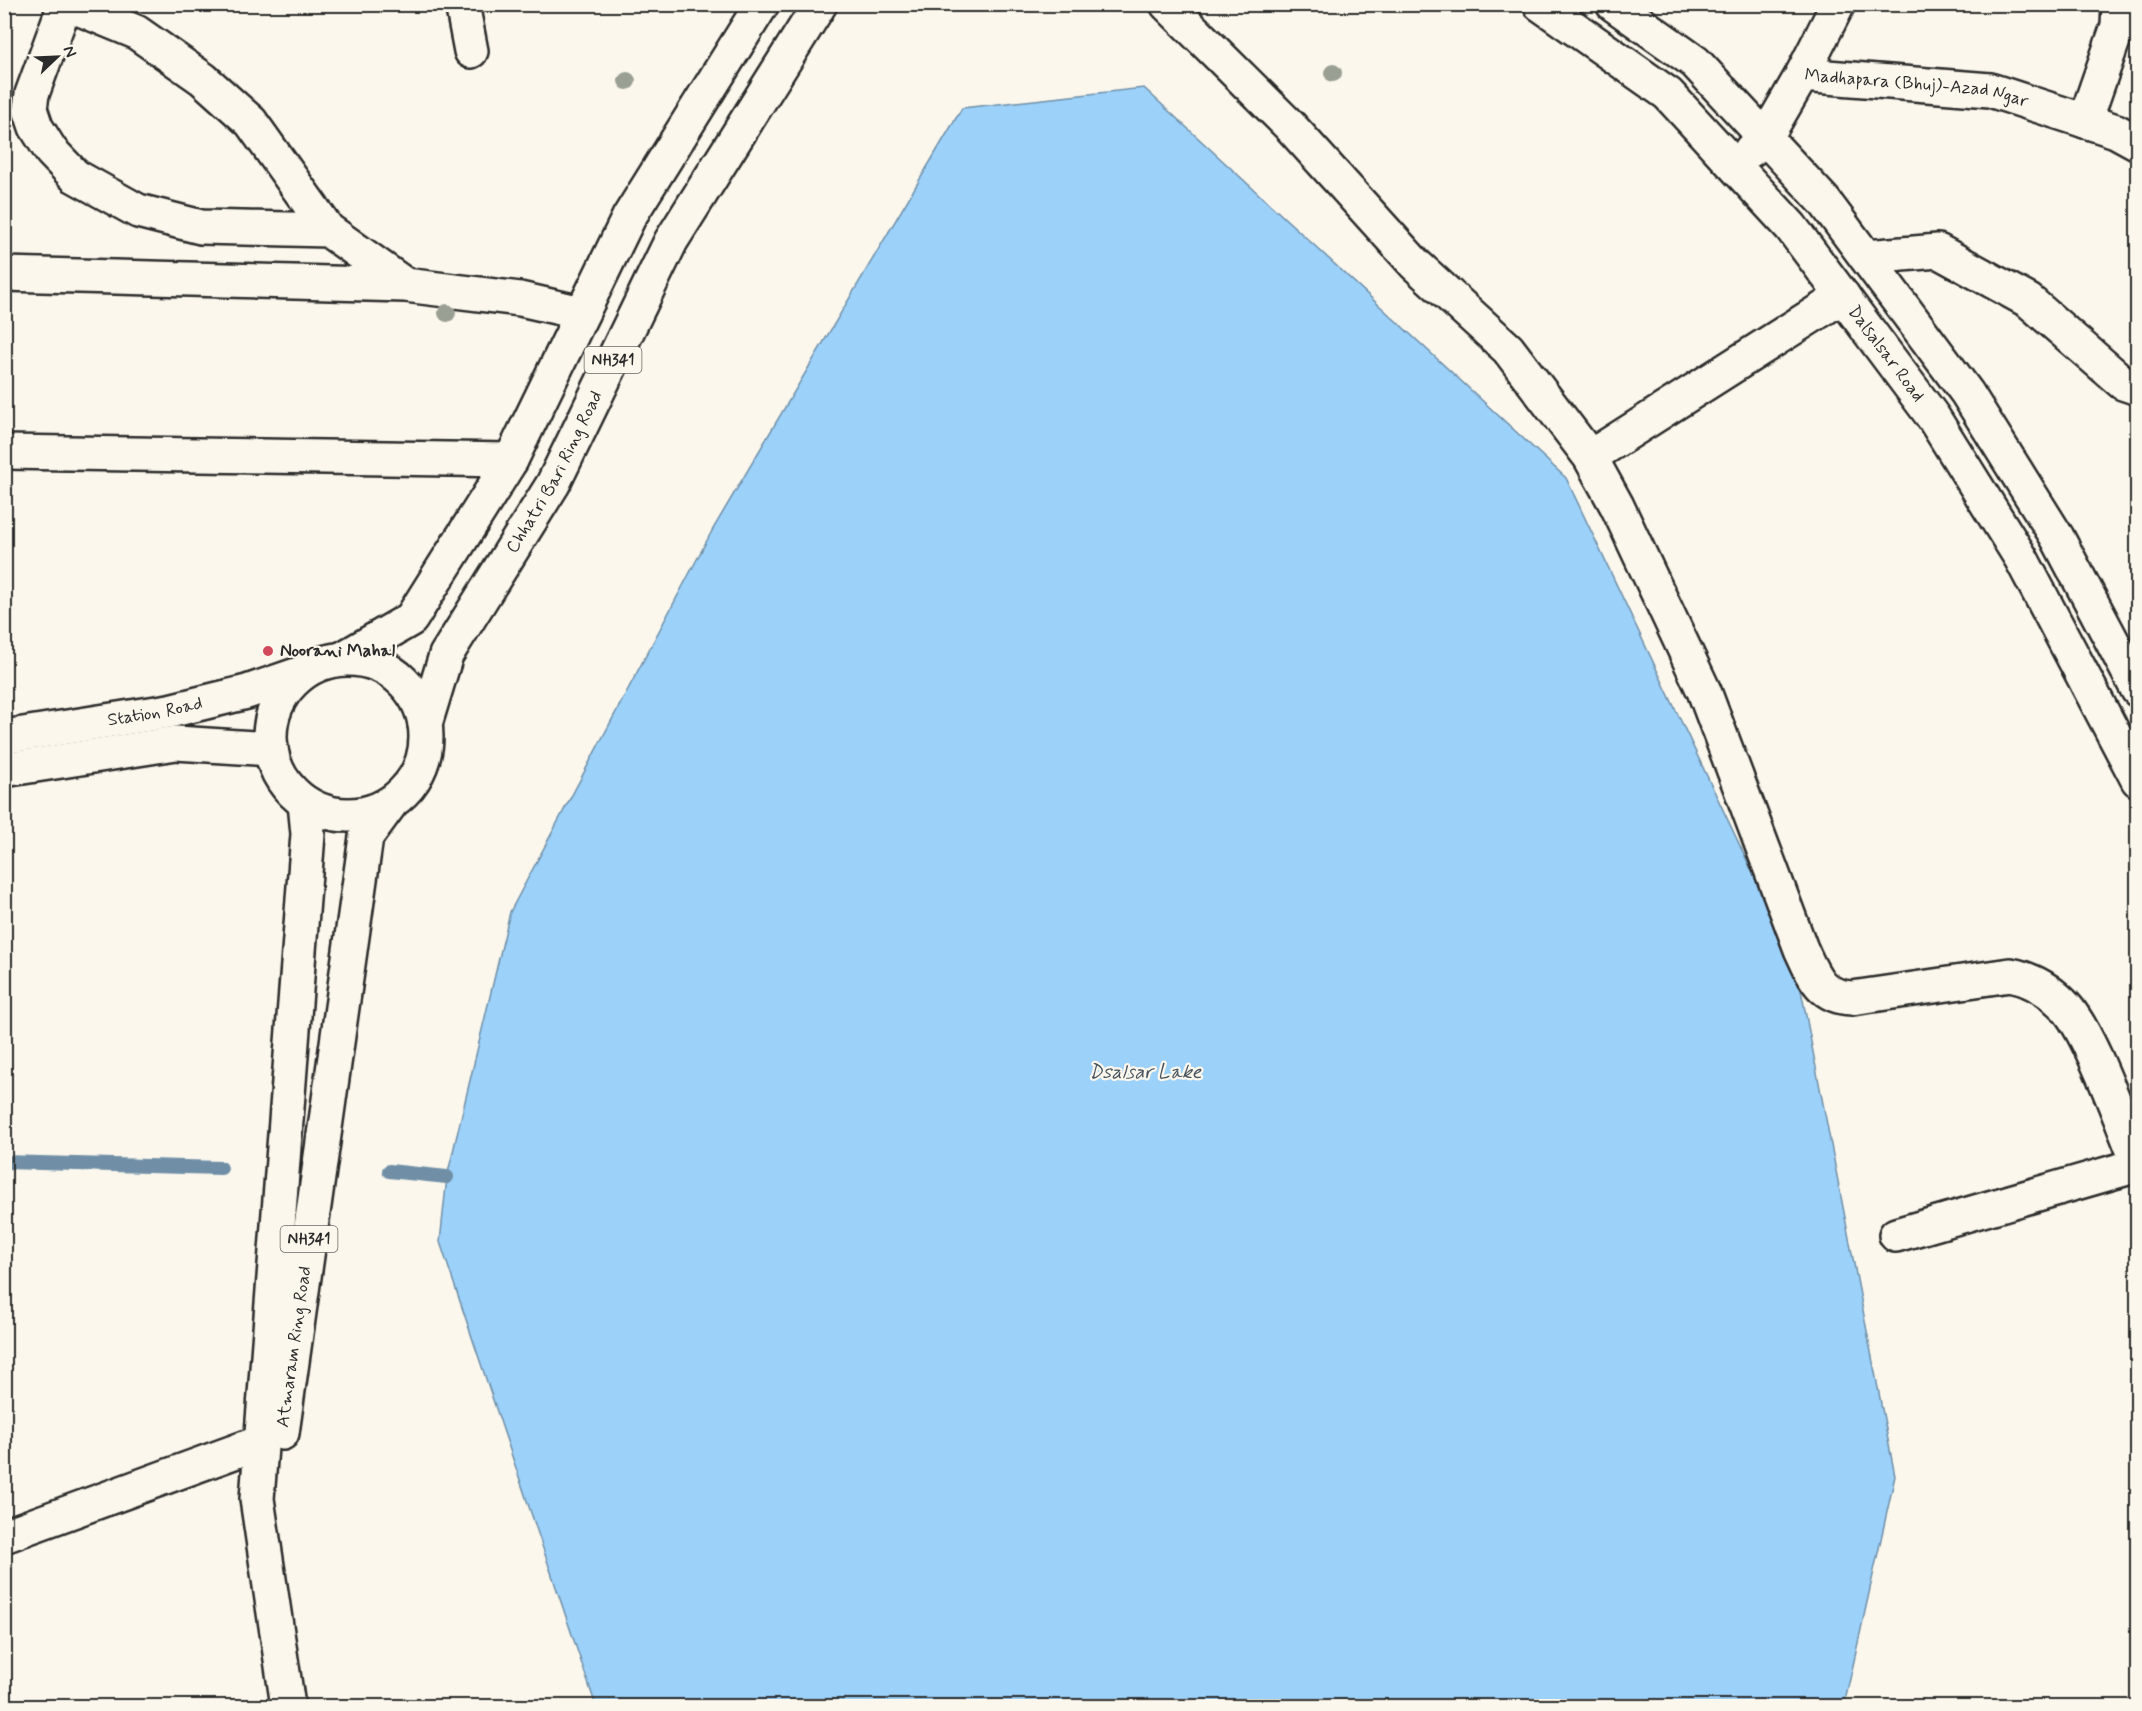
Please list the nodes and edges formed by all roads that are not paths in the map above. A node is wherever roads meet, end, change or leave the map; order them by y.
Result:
1 (66, 4) edge
2 (462, 4) edge
3 (762, 4) edge
4 (820, 4) edge
5 (1167, 4) edge
6 (1540, 4) edge
7 (1613, 4) edge
8 (1838, 4) edge
9 (2119, 4) edge
10 (471, 51) dead end
11 (1802, 75) junction
12 (2085, 121) junction
13 (1766, 137) junction
14 (2138, 143) edge
15 (1734, 165) junction
16 (328, 230) junction
17 (1866, 257) junction
18 (4, 274) edge
19 (405, 285) junction
20 (1843, 296) junction
21 (582, 313) junction
22 (2138, 388) edge
23 (4, 452) edge
24 (1590, 457) junction
25 (511, 460) junction
26 (342, 659) junction
27 (302, 673) junction
28 (2138, 690) edge
29 (425, 724) junction
30 (4, 737) edge
31 (271, 749) junction
32 (4, 770) edge
33 (2138, 780) edge
34 (305, 803) junction
35 (391, 803) junction
36 (2138, 1163) edge
37 (1896, 1235) dead end
38 (261, 1442) junction
39 (4, 1536) edge
40 (286, 1696) edge

1 - 16 main road
1 - 16 main road
2 - 10 main road
3 - 21 main road, NH341
4 - 29 main road, Chhatri Bari Ring Road / NH341
5 - 24 main road
6 - 15 main road, Dalsalsar Road
7 - 13 main road
8 - 11 main road
9 - 12 main road
11 - 12 main road, Madhapara (Bhuj)-Azad Ngar
11 - 13 main road, Madhapara (Bhuj)-Azad Ngar
12 - 14 main road, Madhapara (Bhuj)-Azad Ngar
13 - 15 main road, Madhapara (Bhuj)-Azad Ngar
13 - 17 main road
15 - 20 main road, Dalsalsar Road
16 - 19 main road
17 - 22 main road
17 - 28 main road
18 - 19 main road
19 - 21 main road
20 - 24 main road
20 - 33 main road, Dalsalsar Road
21 - 25 main road, NH341
23 - 25 main road
24 - 36 main road
25 - 26 main road, NH341
26 - 27 main road, NH341
26 - 29 main road, NH341
27 - 30 main road, Station Road
27 - 31 main road, NH341
29 - 35 main road, NH341
31 - 32 main road, Station Road
31 - 34 main road, NH341
34 - 35 main road, NH341
34 - 38 main road, Atmaram Ring Road / NH341
35 - 40 main road, Atmaram Ring Road / NH341
36 - 37 main road
38 - 39 main road
38 - 40 main road, Atmaram Ring Road / NH341

